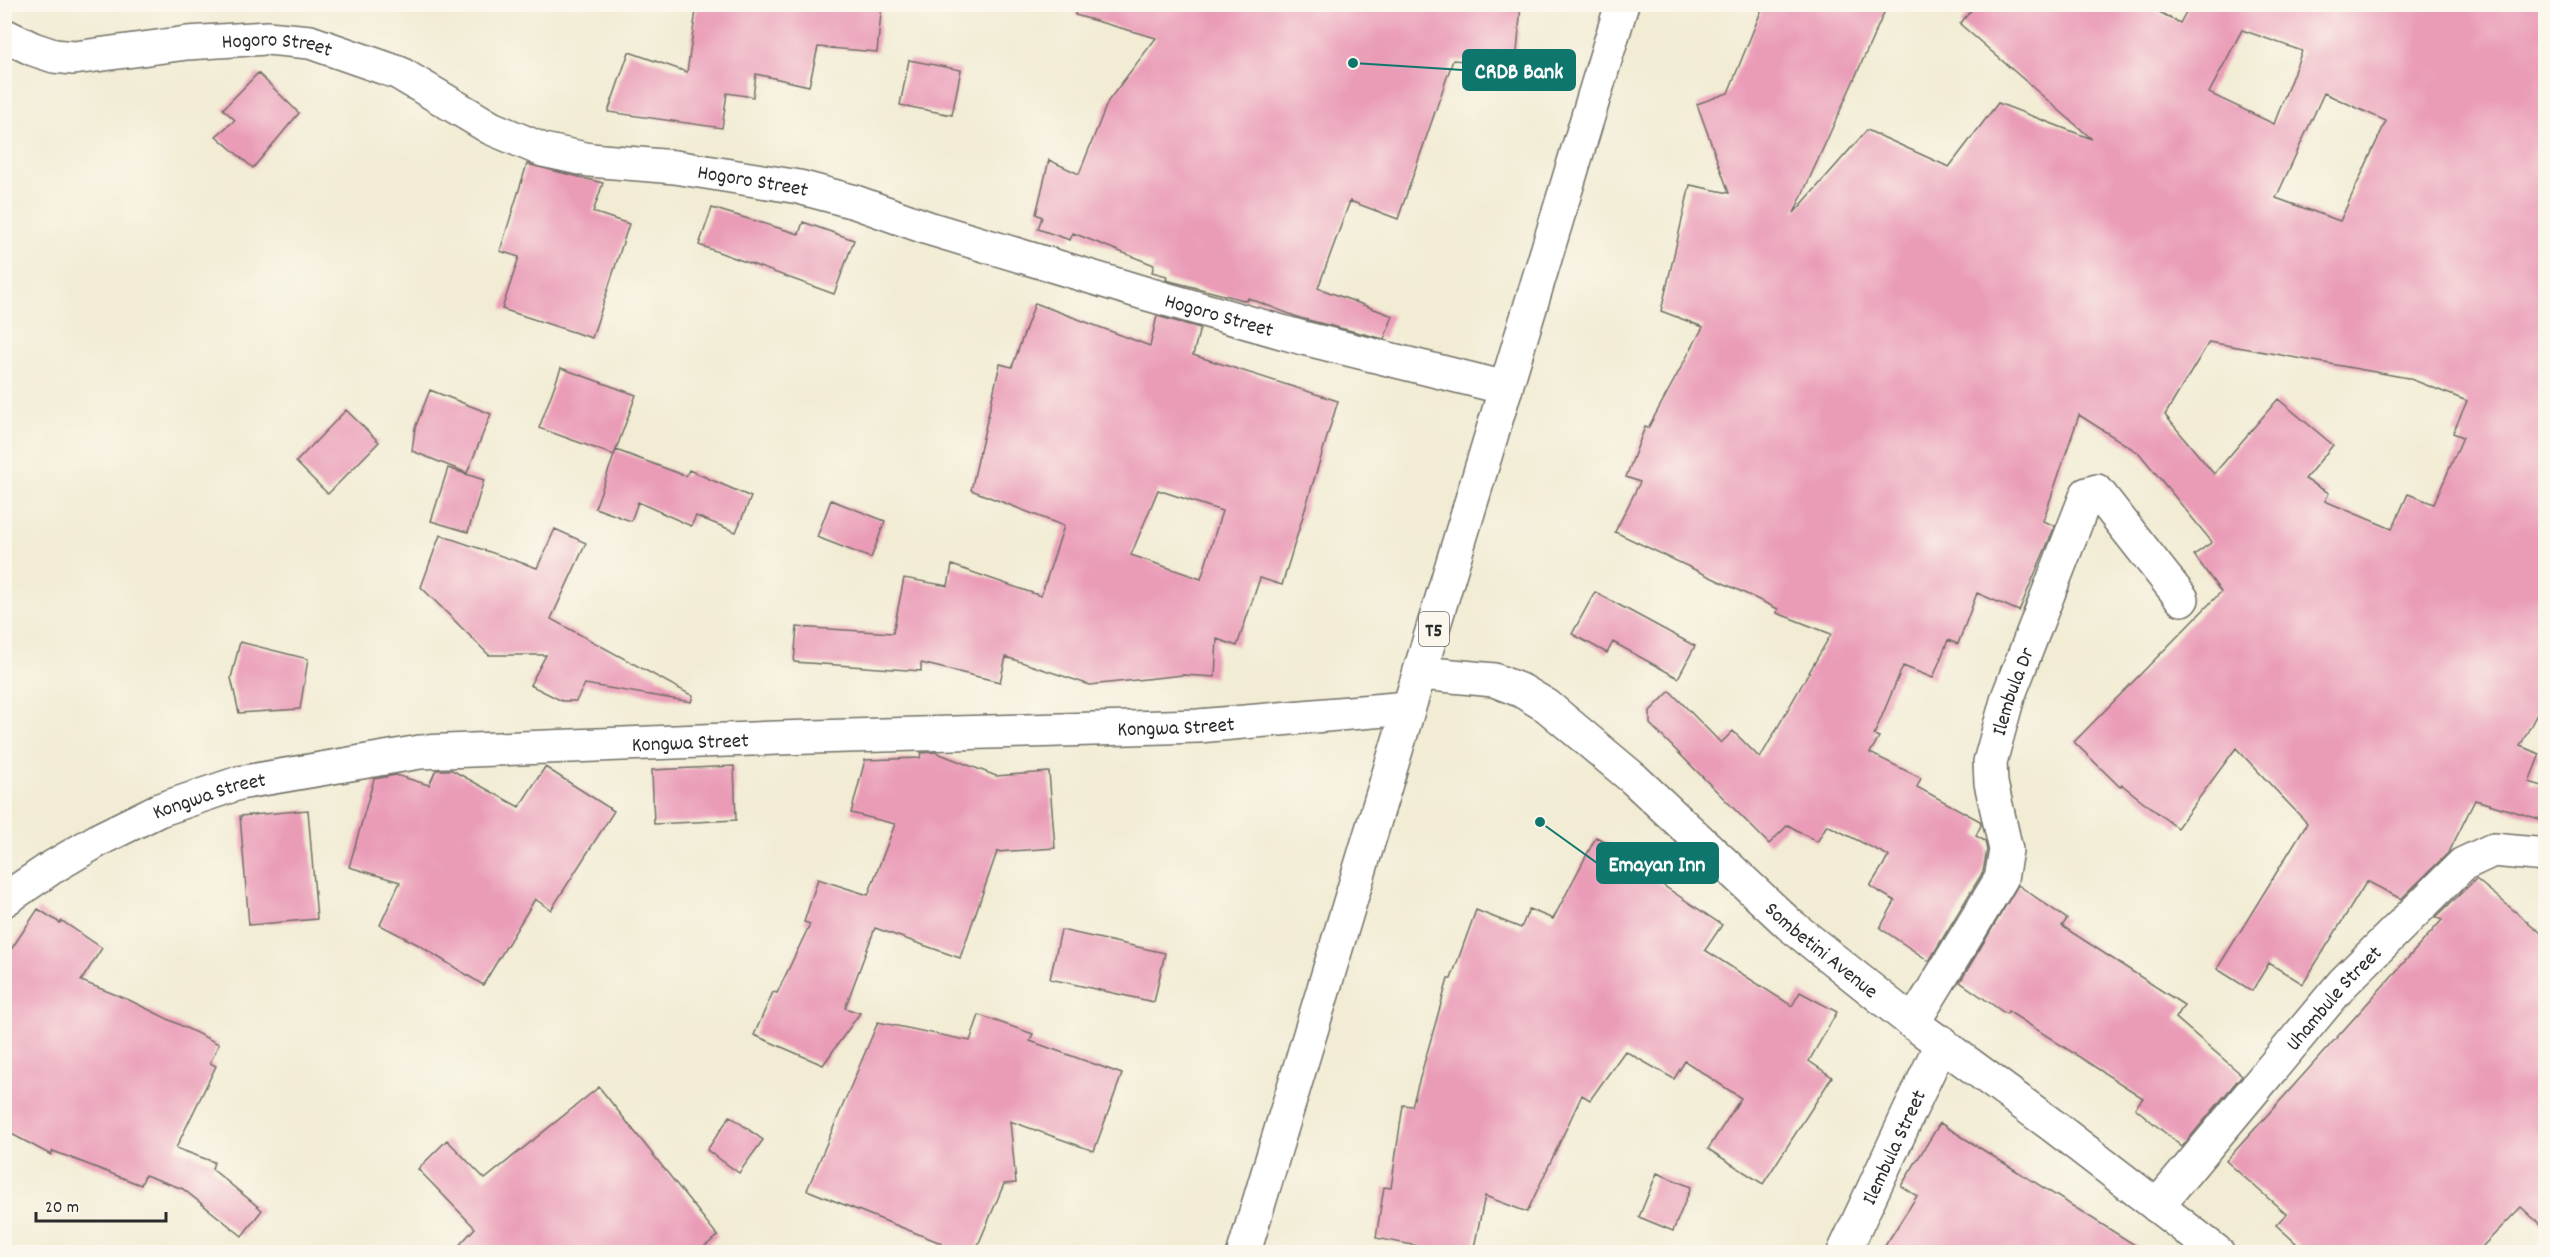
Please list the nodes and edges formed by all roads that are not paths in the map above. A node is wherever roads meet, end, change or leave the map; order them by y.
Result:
1 (1622, 4) edge
2 (4, 35) edge
3 (1506, 388) junction
4 (2182, 599) dead end
5 (1420, 673) junction
6 (1408, 708) junction
7 (2546, 855) edge
8 (4, 900) edge
9 (1913, 1023) junction
10 (1942, 1042) junction
11 (2157, 1206) junction
12 (1244, 1252) edge
13 (1844, 1252) edge
14 (2217, 1252) edge

1 - 3 main road, T5
2 - 3 main road, Hogoro Street
3 - 5 main road, T5
4 - 9 main road, Ilembula Dr
5 - 6 main road, T5
5 - 9 main road, Sombetini Avenue
6 - 8 main road, Kongwa Street
6 - 12 main road, T5
7 - 11 main road, Uhambule Street
9 - 10 main road, Sombetini Avenue
10 - 11 main road, Sombetini Avenue
10 - 13 main road, Ilembula Street
11 - 14 main road, Sombetini Avenue

